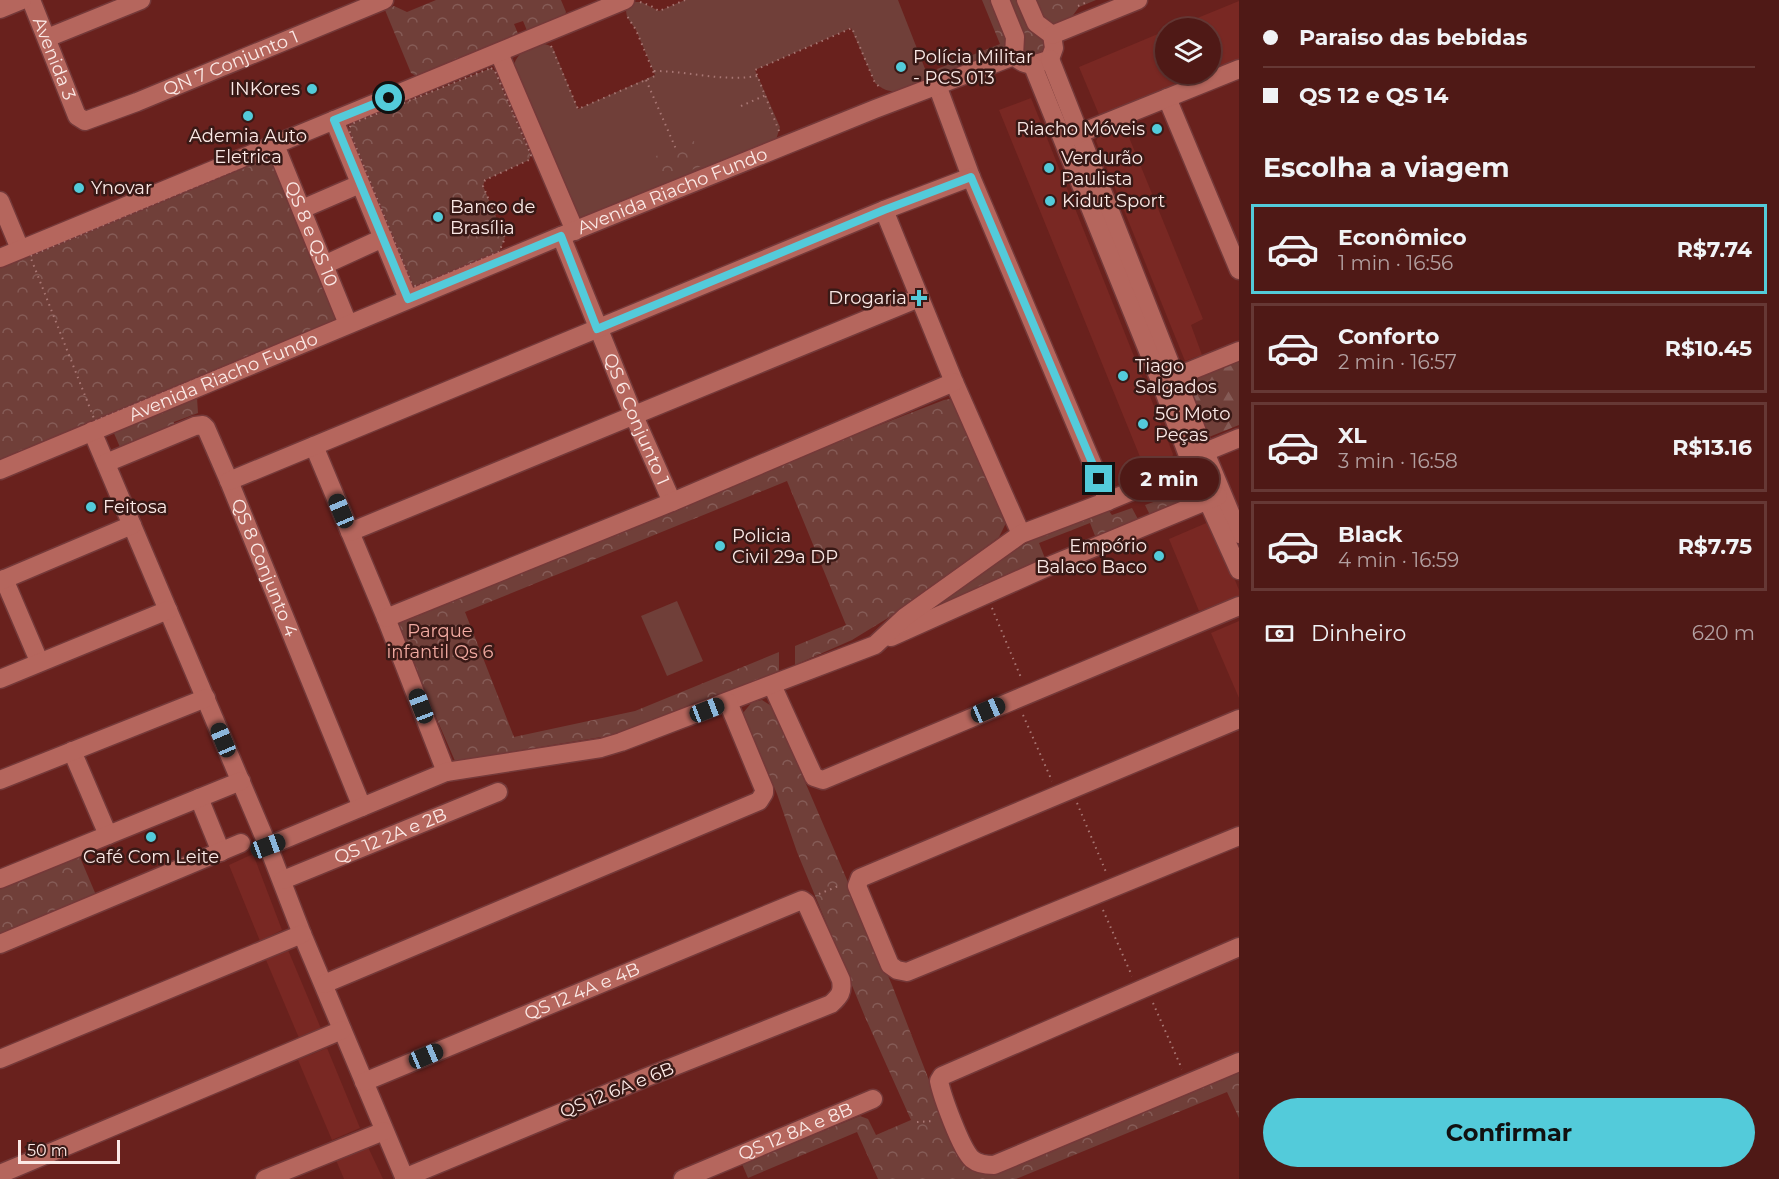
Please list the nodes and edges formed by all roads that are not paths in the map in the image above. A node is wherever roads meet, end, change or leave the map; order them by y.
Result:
1 (22, 0) edge
2 (31, 0) edge
3 (141, 0) edge
4 (384, 0) edge
5 (1000, 0) edge
6 (1026, 0) edge
7 (1138, 0) edge
8 (628, 4) edge
9 (358, 5) edge
10 (0, 9) edge
11 (1052, 35) junction
12 (47, 39) junction
13 (499, 53) junction
14 (1014, 56) junction
15 (1041, 63) junction
16 (1239, 69) edge
17 (936, 85) junction
18 (1167, 98) junction
19 (77, 116) joint
20 (342, 122) junction
21 (1070, 137) junction
22 (275, 145) junction
23 (971, 177) junction
24 (360, 184) junction
25 (0, 201) edge
26 (302, 209) junction
27 (884, 210) junction
28 (568, 234) junction
29 (383, 238) junction
30 (20, 249) junction
31 (0, 258) edge
32 (324, 265) junction
33 (1239, 270) edge
34 (919, 298) junction
35 (408, 299) junction
36 (348, 324) junction
37 (597, 329) junction
38 (1239, 351) edge
39 (1168, 380) junction
40 (954, 382) junction
41 (634, 416) junction
42 (92, 431) junction
43 (1239, 438) edge
44 (314, 446) junction
45 (1198, 459) junction
46 (106, 464) junction
47 (0, 470) edge
48 (229, 481) junction
49 (1215, 497) junction
50 (1108, 501) junction
51 (672, 502) junction
52 (132, 525) junction
53 (350, 532) junction
54 (1021, 534) junction
55 (1239, 534) edge
56 (1237, 559) edge
57 (2, 580) edge
58 (1239, 606) edge
59 (168, 610) junction
60 (386, 618) junction
61 (875, 645) junction
62 (39, 661) junction
63 (0, 679) edge
64 (772, 685) junction
65 (206, 698) junction
66 (728, 702) junction
67 (1239, 719) edge
68 (72, 751) junction
69 (446, 772) junction
70 (0, 780) edge
71 (241, 782) junction
72 (498, 792) dead end
73 (199, 798) junction
74 (362, 807) junction
75 (108, 835) junction
76 (1239, 836) edge
77 (241, 843) dead end
78 (268, 846) junction
79 (221, 852) junction
80 (0, 879) edge
81 (283, 880) junction
82 (302, 934) junction
83 (0, 944) edge
84 (1239, 947) edge
85 (324, 984) junction
86 (831, 1004) joint
87 (342, 1030) junction
88 (0, 1059) edge
89 (1239, 1062) edge
90 (364, 1082) junction
91 (873, 1099) dead end
92 (384, 1131) junction
93 (0, 1174) edge
94 (405, 1178) edge
95 (265, 1179) edge
96 (684, 1179) edge

1 - 10 street
2 - 12 street, Avenida 3
3 - 12 street
4 - 9 street, QN 7 Conjunto 1
5 - 14 street
6 - 11 street
7 - 11 street
8 - 13 street
9 - 19 street, QN 7 Conjunto 1
11 - 15 street
12 - 19 street, Avenida 3
13 - 20 street
13 - 28 street, QS 6 Conjunto 1
14 - 15 street
14 - 17 street, Avenida Riacho Fundo
15 - 21 street
16 - 18 street
17 - 23 street
17 - 28 street, Avenida Riacho Fundo
18 - 21 street
18 - 33 street
20 - 22 street
20 - 24 street
21 - 39 street
22 - 26 street, QS 8 e QS 10
22 - 30 street
23 - 27 street
23 - 50 street
24 - 26 street
24 - 29 street
25 - 30 street
26 - 32 street, QS 8 e QS 10
27 - 34 street
27 - 37 street
28 - 35 street, Avenida Riacho Fundo
28 - 37 street, QS 6 Conjunto 1
29 - 32 street
29 - 35 street
30 - 31 street
32 - 36 street, QS 8 e QS 10
34 - 40 street
34 - 41 street
35 - 36 street, Avenida Riacho Fundo
36 - 42 street, Avenida Riacho Fundo
37 - 41 street, QS 6 Conjunto 1
37 - 44 street
38 - 39 street
39 - 45 street
40 - 51 street
40 - 54 street
41 - 51 street, QS 6 Conjunto 1
41 - 53 street
42 - 46 street
42 - 47 street, Avenida Riacho Fundo
43 - 45 street
44 - 48 street
44 - 53 street
45 - 49 street
45 - 50 street
46 - 48 street, QS 8 Conjunto 4
46 - 52 street
48 - 74 street, QS 8 Conjunto 4
49 - 55 street
49 - 56 street
49 - 61 street
50 - 54 street
51 - 60 street
52 - 57 street
52 - 59 street
53 - 60 street
54 - 61 street
57 - 62 street
58 - 64 street
59 - 62 street
59 - 65 street
60 - 69 street
61 - 64 street
62 - 63 street
64 - 66 street
65 - 68 street
65 - 71 street
66 - 69 street
66 - 85 street
67 - 76 street
68 - 70 street
68 - 75 street
69 - 74 street
71 - 73 street
71 - 78 street
72 - 81 street, QS 12 2A e 2B
73 - 75 street
73 - 79 street
74 - 78 street
75 - 80 street
77 - 79 street
78 - 81 street
79 - 83 street
81 - 82 street
82 - 85 street
82 - 88 street
84 - 89 street
85 - 87 street
86 - 90 street, QS 12 4A e 4B
86 - 94 street, QS 12 6A e 6B
87 - 90 street
87 - 93 street
90 - 92 street
91 - 96 street, QS 12 8A e 8B
92 - 94 street
92 - 95 street

